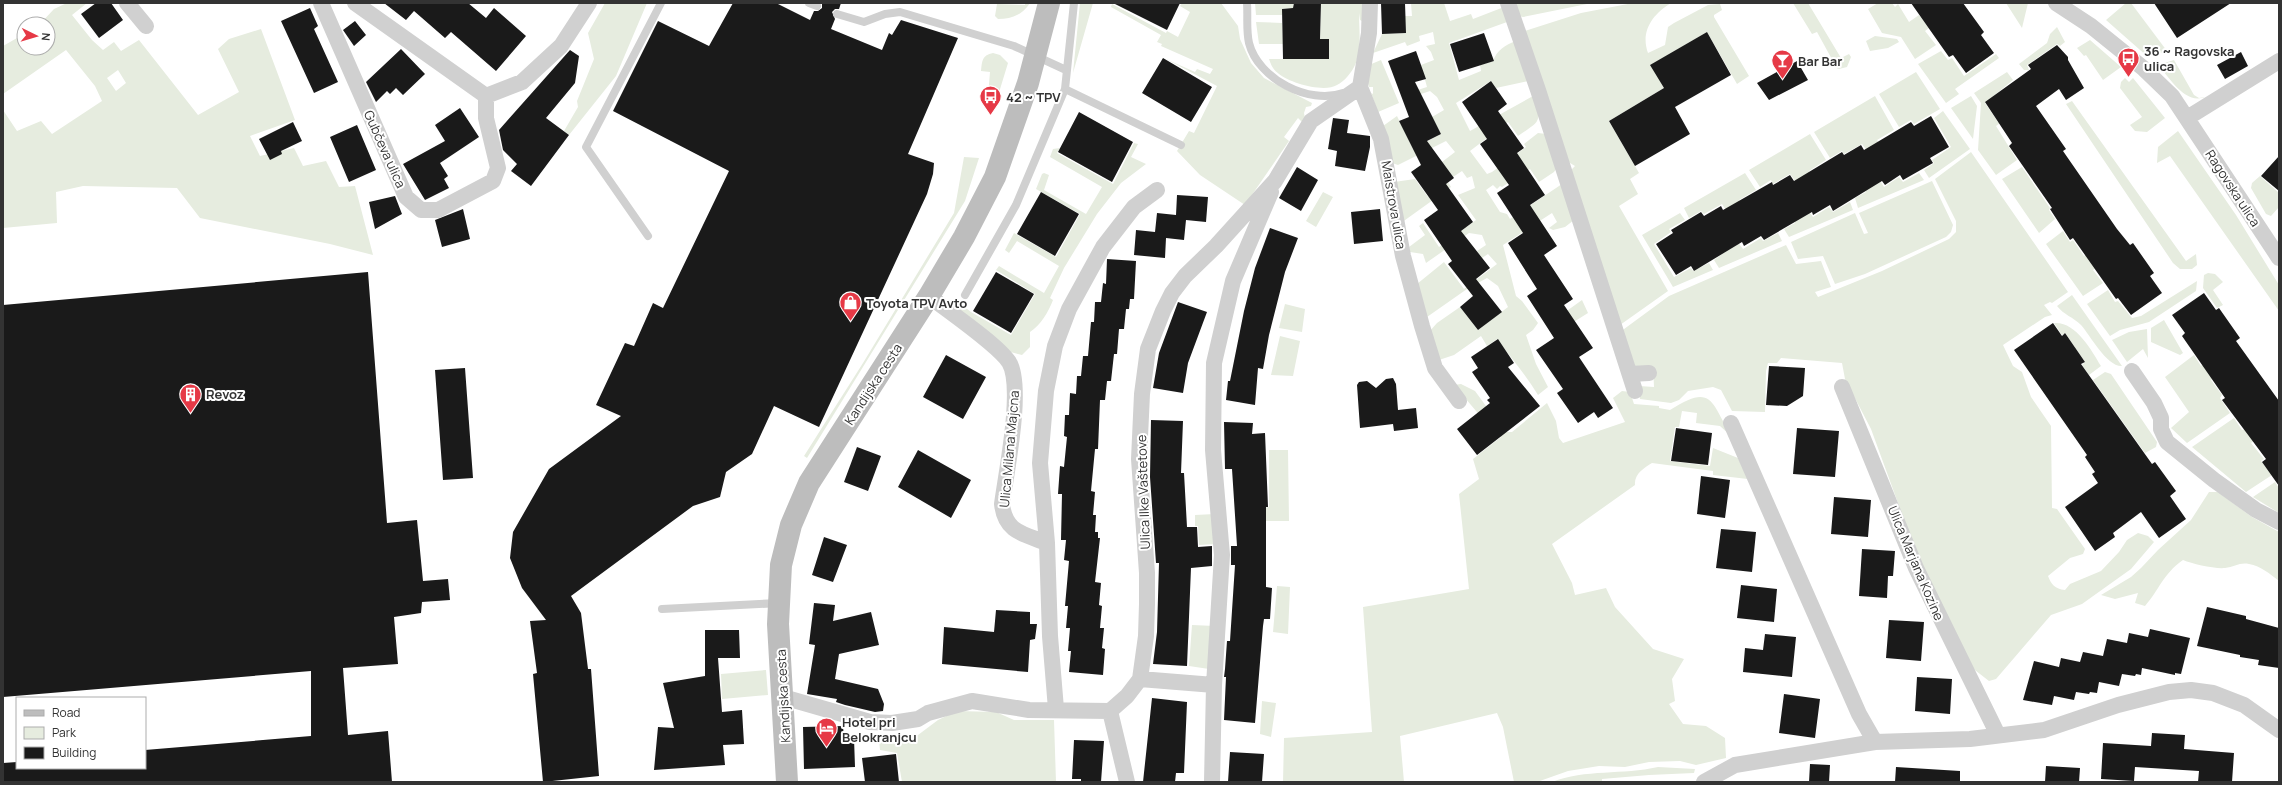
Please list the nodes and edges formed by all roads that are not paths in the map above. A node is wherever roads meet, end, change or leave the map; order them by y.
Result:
1 (127, 3) edge
2 (321, 3) edge
3 (355, 3) edge
4 (589, 3) edge
5 (661, 3) edge
6 (1049, 3) edge
7 (1074, 3) edge
8 (1247, 3) edge
9 (1370, 3) edge
10 (1508, 3) edge
11 (2056, 3) edge
12 (837, 14) dead end
13 (146, 26) dead end
14 (1036, 55) junction
15 (2279, 61) edge
16 (1066, 70) junction
17 (1360, 87) junction
18 (1065, 89) junction
19 (486, 96) junction
20 (2187, 118) junction
21 (1181, 145) dead end
22 (1275, 181) junction
23 (1157, 190) dead end
24 (648, 236) dead end
25 (2279, 258) edge
26 (965, 295) dead end
27 (929, 296) junction
28 (2132, 371) dead end
29 (1649, 372) dead end
30 (1630, 374) junction
31 (1842, 388) dead end
32 (1635, 391) dead end
33 (1459, 401) dead end
34 (1731, 424) dead end
35 (2279, 522) edge
36 (1047, 543) junction
37 (779, 603) junction
38 (662, 609) dead end
39 (1140, 679) junction
40 (1214, 685) junction
41 (783, 697) junction
42 (1056, 709) junction
43 (1110, 711) junction
44 (2279, 730) edge
45 (1998, 735) junction
46 (1875, 742) junction
47 (787, 782) edge
48 (1128, 782) edge
49 (1212, 782) edge
50 (1704, 782) edge

1 - 13 street
2 - 19 street, Gubčeva ulica
3 - 19 street
4 - 19 street
5 - 24 lane
6 - 14 main road, Kandijska cesta
7 - 16 lane
8 - 17 lane
9 - 17 street
10 - 30 street
11 - 20 street, Ragovska ulica
12 - 14 lane
14 - 16 lane
14 - 27 main road, Kandijska cesta
15 - 20 street
16 - 18 lane
17 - 22 street, Ulica Ilke Vaštetove
17 - 33 street, Maistrova ulica
18 - 21 lane
18 - 26 lane
20 - 25 street, Ragovska ulica
22 - 39 street, Ulica Ilke Vaštetove
22 - 40 street, Ulica Ilke Vaštetove
23 - 36 street
27 - 36 street, Ulica Milana Majcna
27 - 37 main road, Kandijska cesta
28 - 35 street
29 - 30 street
30 - 32 street
31 - 45 street, Ulica Marjana Kozine
34 - 46 street
36 - 42 street
37 - 38 lane
37 - 41 main road, Kandijska cesta
39 - 40 street
39 - 43 street, Ulica Ilke Vaštetove
40 - 49 street, Ulica Ilke Vaštetove
41 - 42 street
41 - 47 main road, Kandijska cesta
42 - 43 street
43 - 48 street
44 - 45 street
45 - 46 street
46 - 50 street

